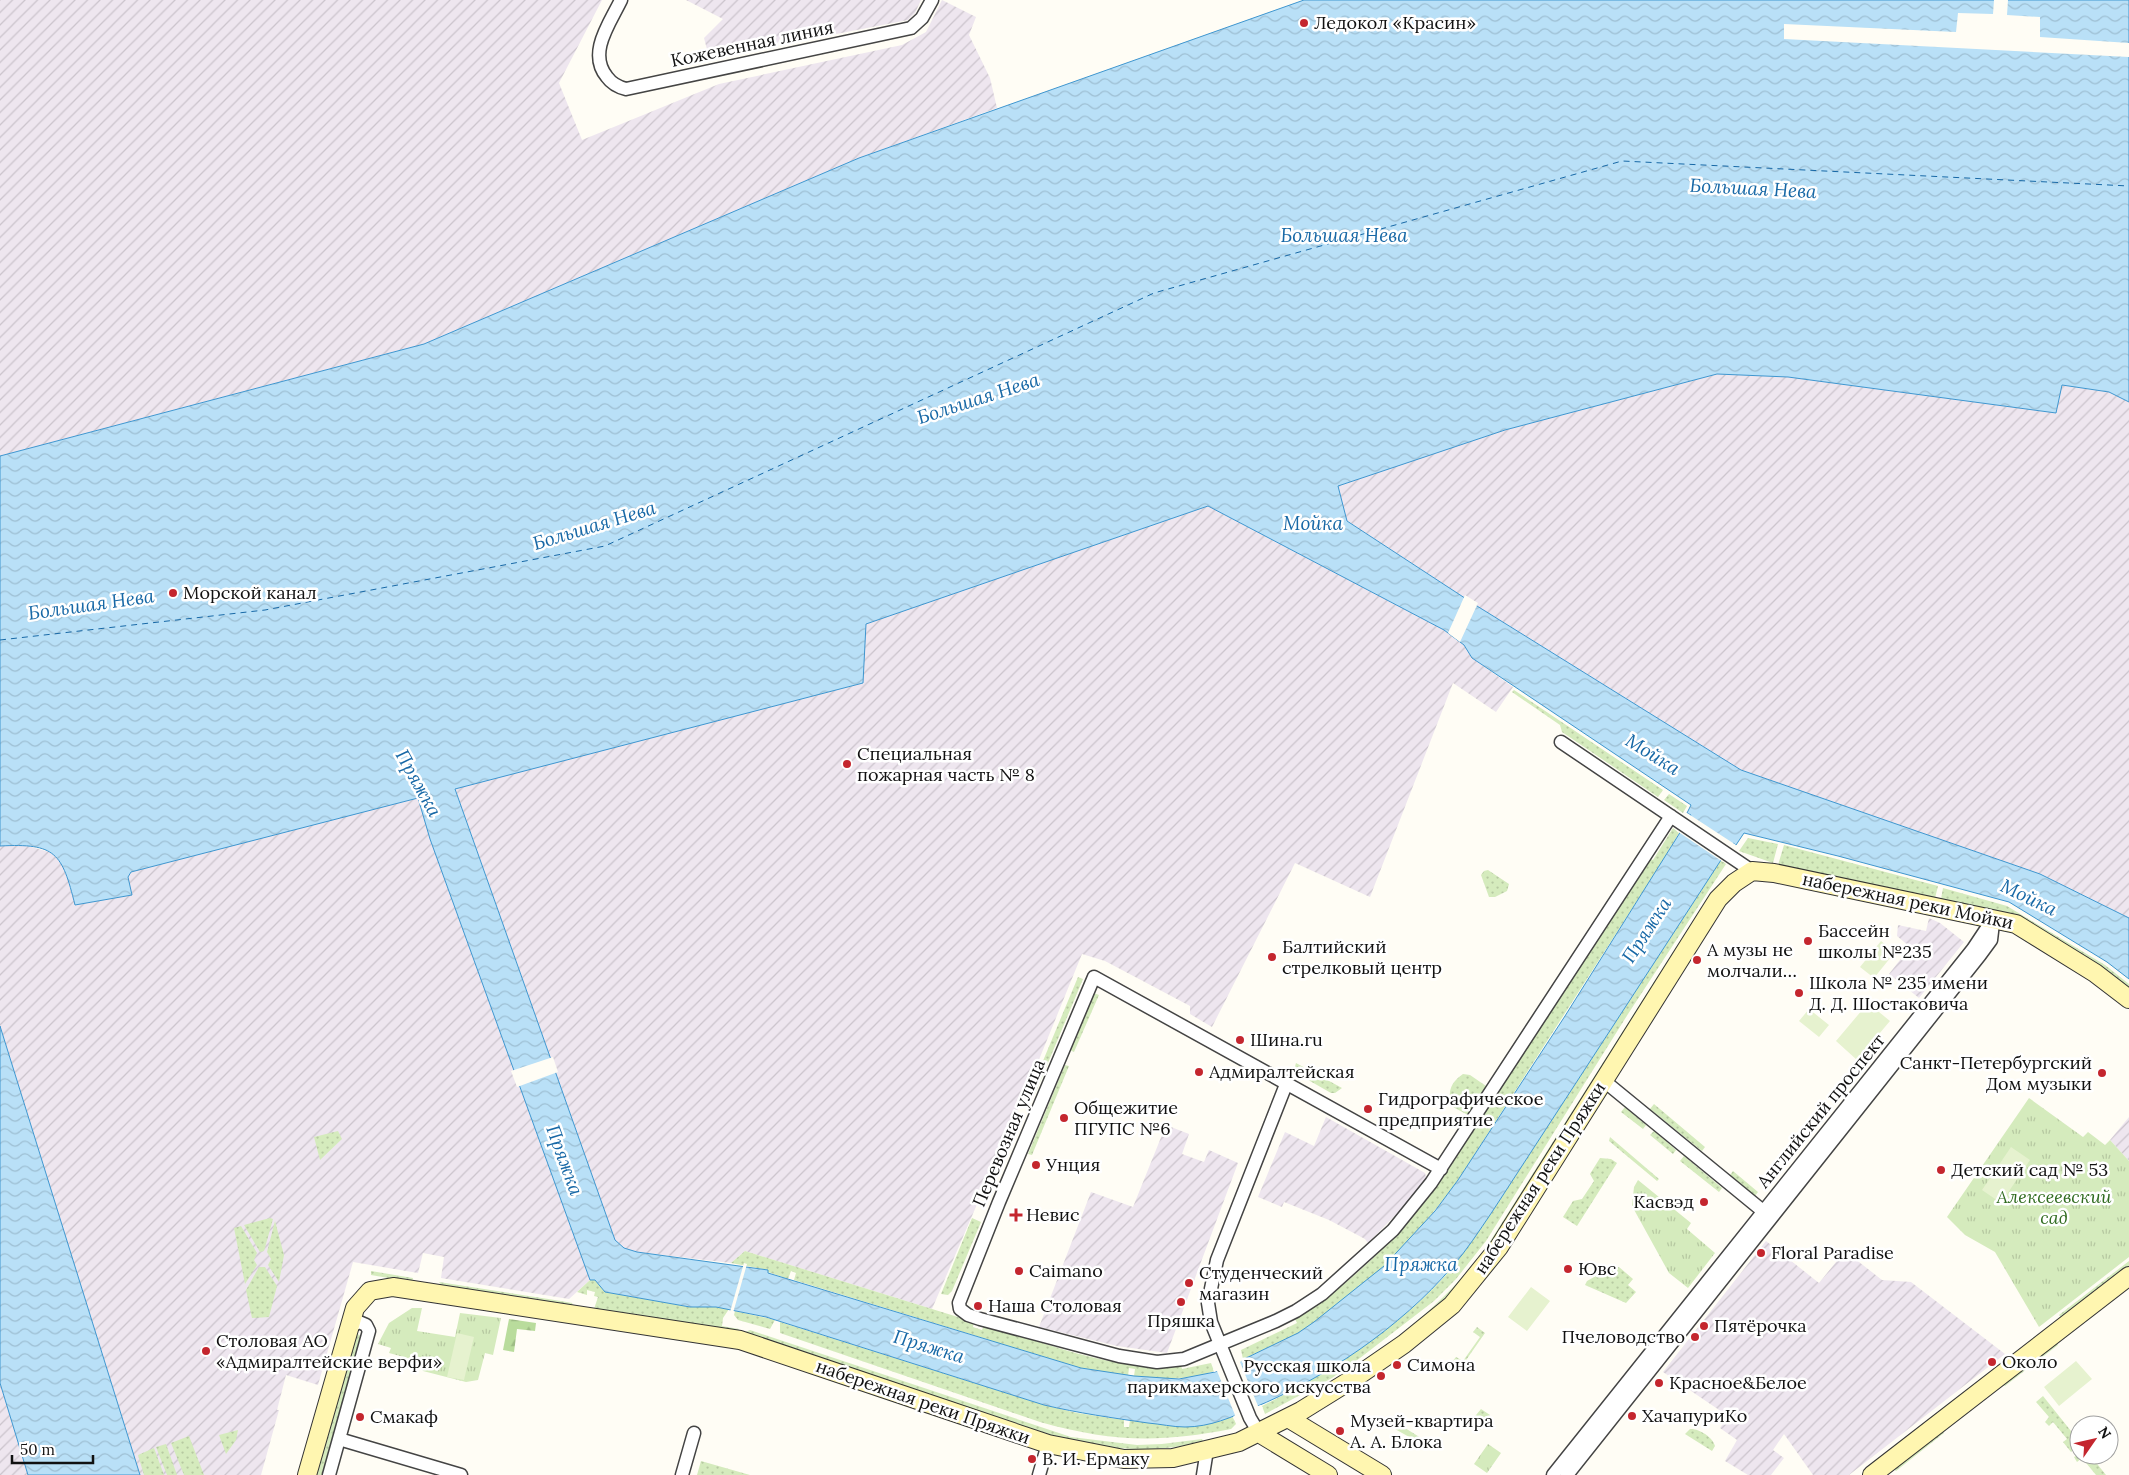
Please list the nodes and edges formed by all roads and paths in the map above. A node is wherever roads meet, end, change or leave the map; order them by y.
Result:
1 (621, 0) edge
2 (932, 0) edge
3 (1561, 742) dead end
4 (1676, 819) junction
5 (1752, 871) junction
6 (1993, 919) junction
7 (2129, 1000) edge
8 (1603, 1080) junction
9 (1287, 1082) junction
10 (1441, 1169) junction
11 (1767, 1215) junction
12 (2129, 1276) edge
13 (348, 1328) junction
14 (1220, 1345) junction
15 (1288, 1418) junction
16 (1255, 1426) junction
17 (694, 1433) dead end
18 (339, 1439) junction
19 (1048, 1444) junction
20 (1208, 1450) junction
21 (307, 1475) edge
22 (329, 1475) edge
23 (461, 1475) edge
24 (682, 1475) edge
25 (1039, 1475) edge
26 (1203, 1475) edge
27 (1328, 1475) edge
28 (1382, 1475) edge
29 (1553, 1475) edge
30 (1566, 1475) edge
31 (1872, 1475) edge

1 - 2 street, Кожевенная линия
3 - 4 street
4 - 5 street
4 - 10 street
5 - 6 main road, набережная реки Мойки
5 - 8 main road, набережная реки Пряжки
6 - 7 main road, набережная реки Мойки
6 - 11 street, Английский проспект
8 - 11 street
8 - 15 main road, набережная реки Пряжки
9 - 10 street
9 - 14 street
9 - 14 street, Перевозная улица
10 - 14 street
11 - 29 street, Английский проспект
11 - 30 street, Английский проспект
12 - 31 main road
13 - 18 street
13 - 19 main road, набережная реки Пряжки
13 - 21 main road, набережная реки Пряжки
14 - 16 street
15 - 16 main road, набережная реки Пряжки
15 - 28 main road
16 - 20 main road, набережная реки Пряжки
16 - 27 main road
17 - 24 street
18 - 22 street
18 - 23 street
19 - 20 main road, набережная реки Пряжки
19 - 25 street
20 - 26 street

